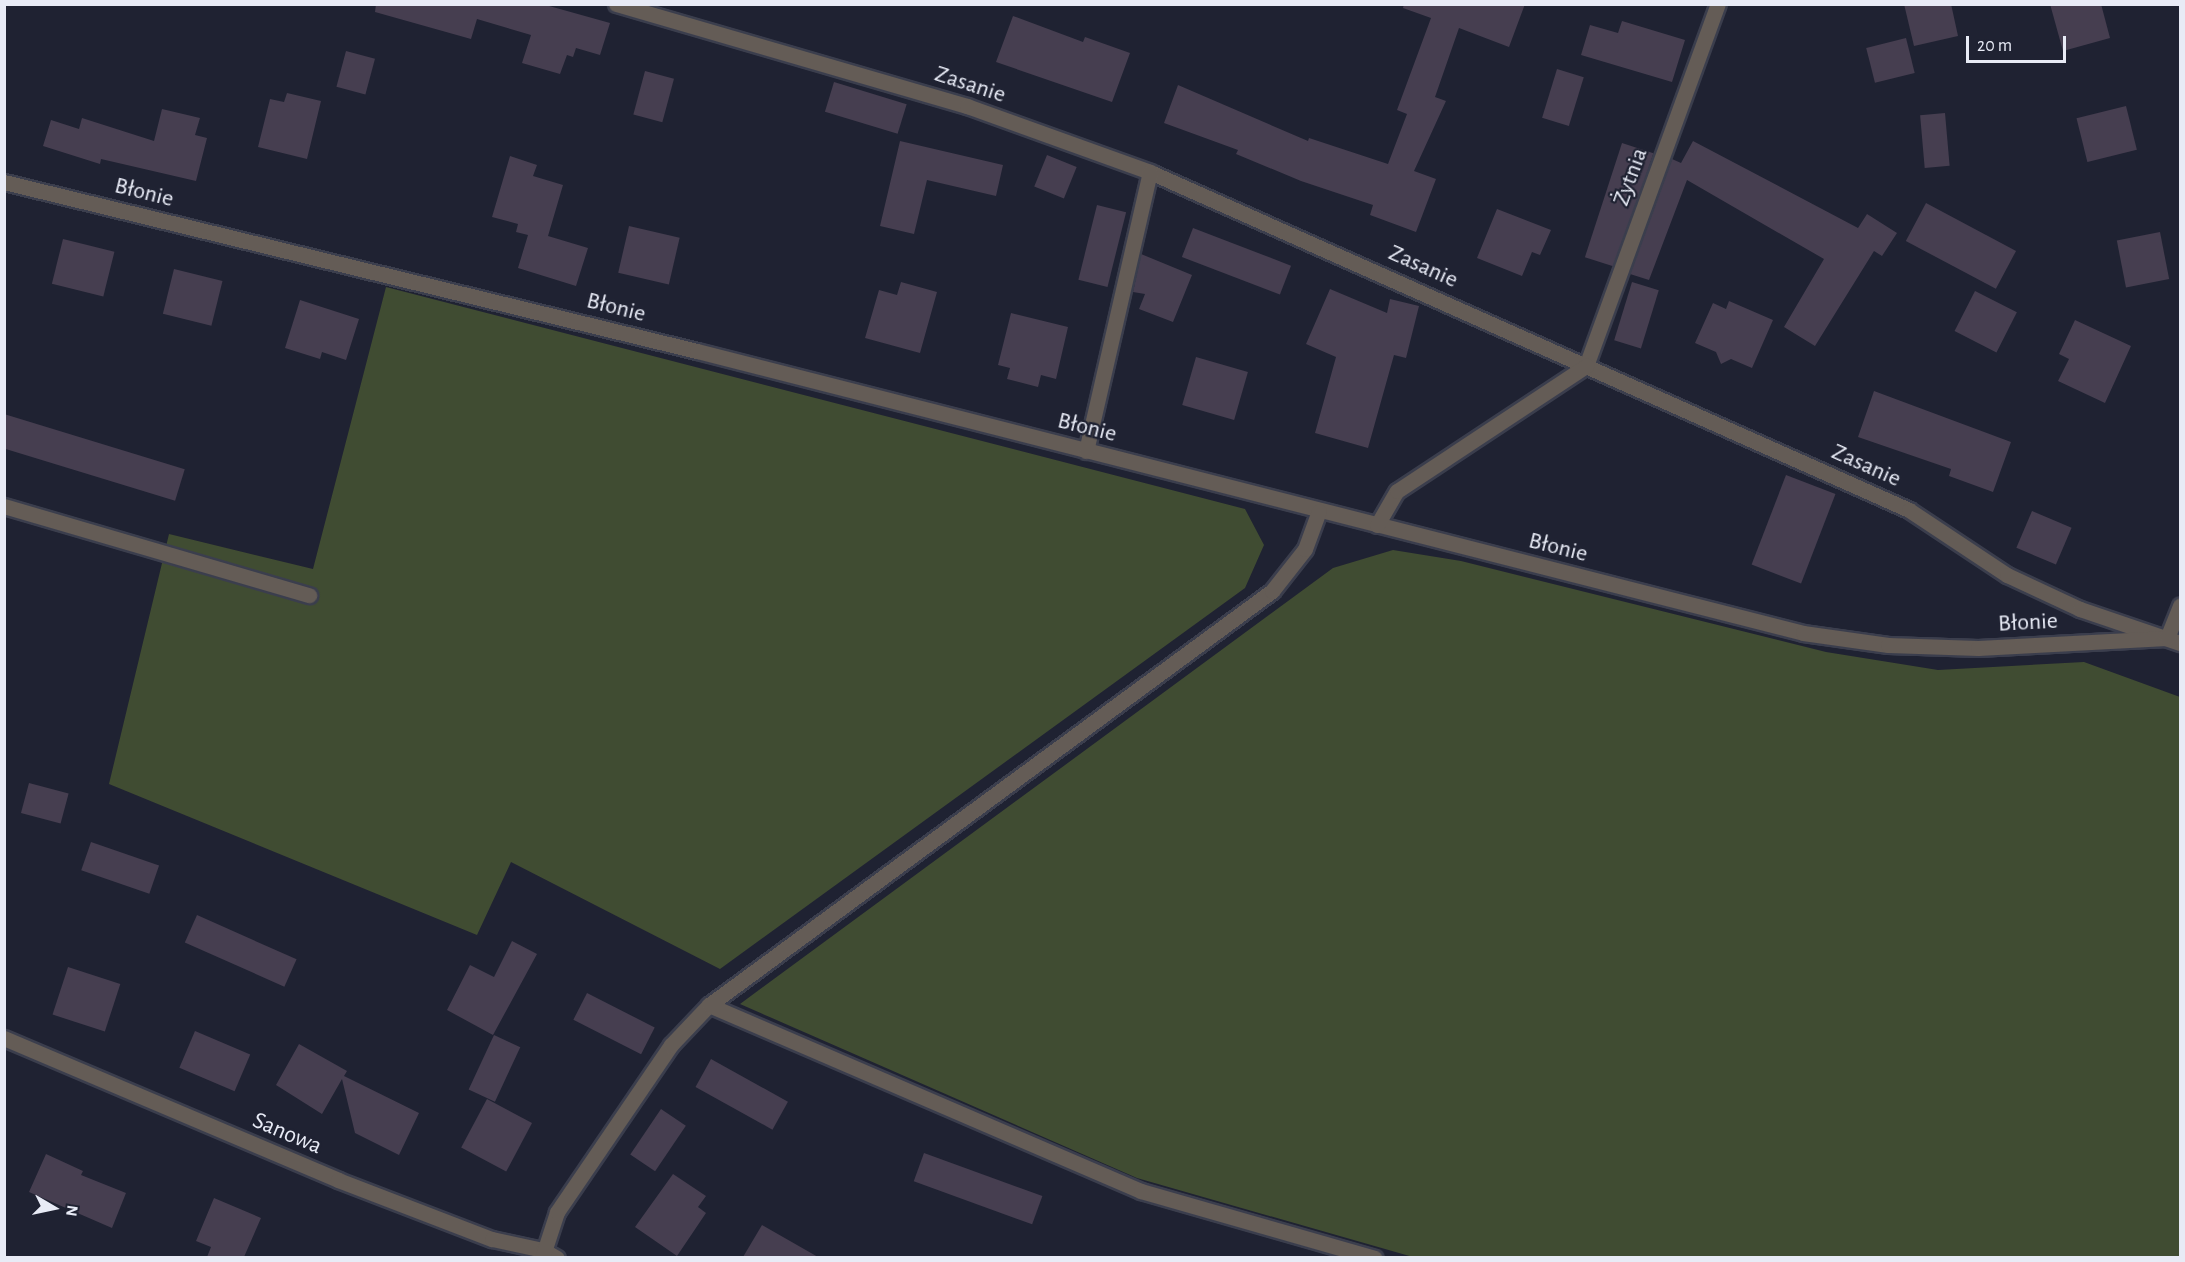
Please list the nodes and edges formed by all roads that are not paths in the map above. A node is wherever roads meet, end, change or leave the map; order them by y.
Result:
1 (616, 4) edge
2 (1718, 4) edge
3 (1150, 172) junction
4 (4, 182) edge
5 (1586, 366) junction
6 (1086, 451) junction
7 (4, 506) edge
8 (1319, 511) junction
9 (1377, 525) junction
10 (309, 594) dead end
11 (2181, 606) edge
12 (2174, 641) edge
13 (709, 1005) junction
14 (4, 1038) edge
15 (547, 1255) edge
16 (1375, 1257) edge

1 - 3 street, Zasanie
2 - 5 street, Żytnia
3 - 5 street, Zasanie
3 - 6 street
4 - 6 street, Błonie
5 - 9 street
5 - 12 street, Zasanie
6 - 8 street, Błonie
7 - 10 street
8 - 9 street, Błonie
8 - 13 street
9 - 12 street, Błonie
11 - 12 street
13 - 15 street
13 - 16 street
14 - 15 street, Sanowa

